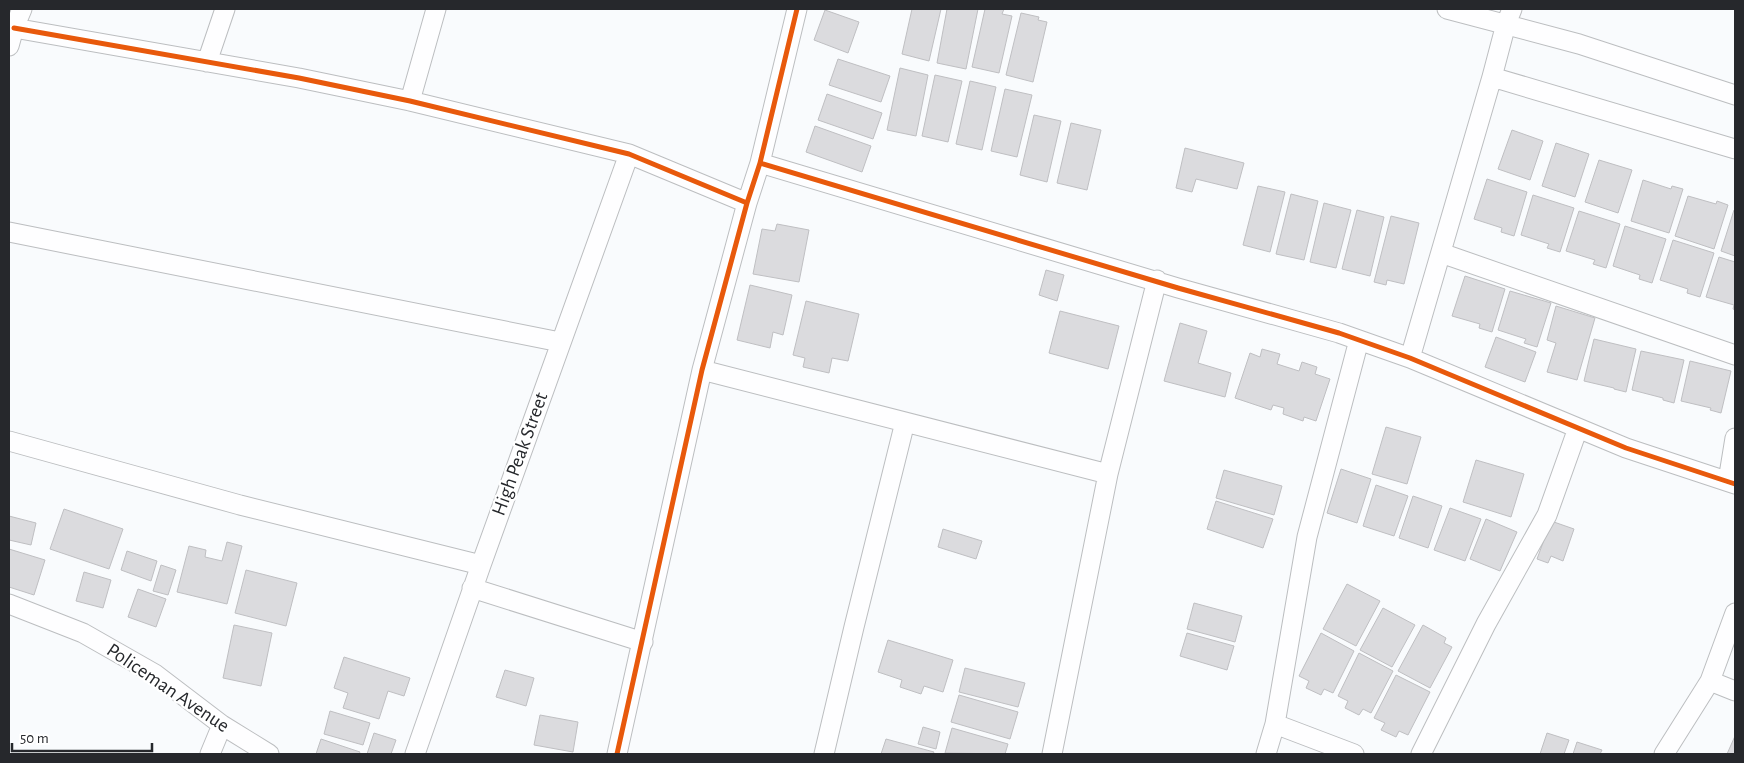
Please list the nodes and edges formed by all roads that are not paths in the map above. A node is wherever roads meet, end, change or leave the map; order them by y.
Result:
1 (22, 9) edge
2 (225, 9) edge
3 (436, 9) edge
4 (797, 9) edge
5 (1447, 9) edge
6 (1509, 16) edge
7 (14, 28) junction
8 (9, 46) edge
9 (207, 62) junction
10 (1492, 77) junction
11 (1735, 95) edge
12 (410, 101) junction
13 (1735, 149) edge
14 (628, 154) junction
15 (760, 164) junction
16 (747, 203) junction
17 (9, 232) edge
18 (1441, 254) junction
19 (1157, 280) junction
20 (1359, 340) junction
21 (560, 342) junction
22 (1735, 355) edge
23 (1410, 358) junction
24 (702, 370) junction
25 (905, 422) junction
26 (1578, 428) junction
27 (1735, 438) edge
28 (9, 442) edge
29 (1108, 474) junction
30 (1731, 483) edge
31 (481, 565) junction
32 (472, 588) junction
33 (9, 604) edge
34 (1735, 613) edge
35 (643, 642) junction
36 (1710, 681) junction
37 (1735, 691) edge
38 (1275, 724) junction
39 (222, 725) junction
40 (210, 754) edge
41 (269, 754) edge
42 (415, 754) edge
43 (617, 754) edge
44 (824, 754) edge
45 (1052, 754) edge
46 (1266, 754) edge
47 (1354, 754) edge
48 (1421, 754) edge
49 (1664, 754) edge

1 - 7 street
2 - 9 street
3 - 12 street
4 - 15 street
5 - 6 street
6 - 10 street
6 - 11 street
7 - 8 street
7 - 9 street
9 - 12 street
10 - 13 street
10 - 18 street
12 - 14 street
14 - 16 street
14 - 21 street, High Peak Street
15 - 16 street
15 - 19 street
16 - 24 street
17 - 21 street
18 - 22 street
18 - 23 street
19 - 20 street
19 - 29 street
20 - 23 street
20 - 38 street
21 - 31 street, High Peak Street
23 - 26 street
24 - 25 street
24 - 35 street
25 - 29 street
25 - 44 street
26 - 30 street
26 - 48 street
27 - 30 street
28 - 31 street
29 - 45 street
31 - 32 street, High Peak Street
32 - 35 street
32 - 42 street, High Peak Street
33 - 39 street, Policeman Avenue
34 - 36 street
35 - 43 street
36 - 37 street
36 - 49 street
38 - 46 street
38 - 47 street
39 - 40 street
39 - 41 street, Policeman Avenue

